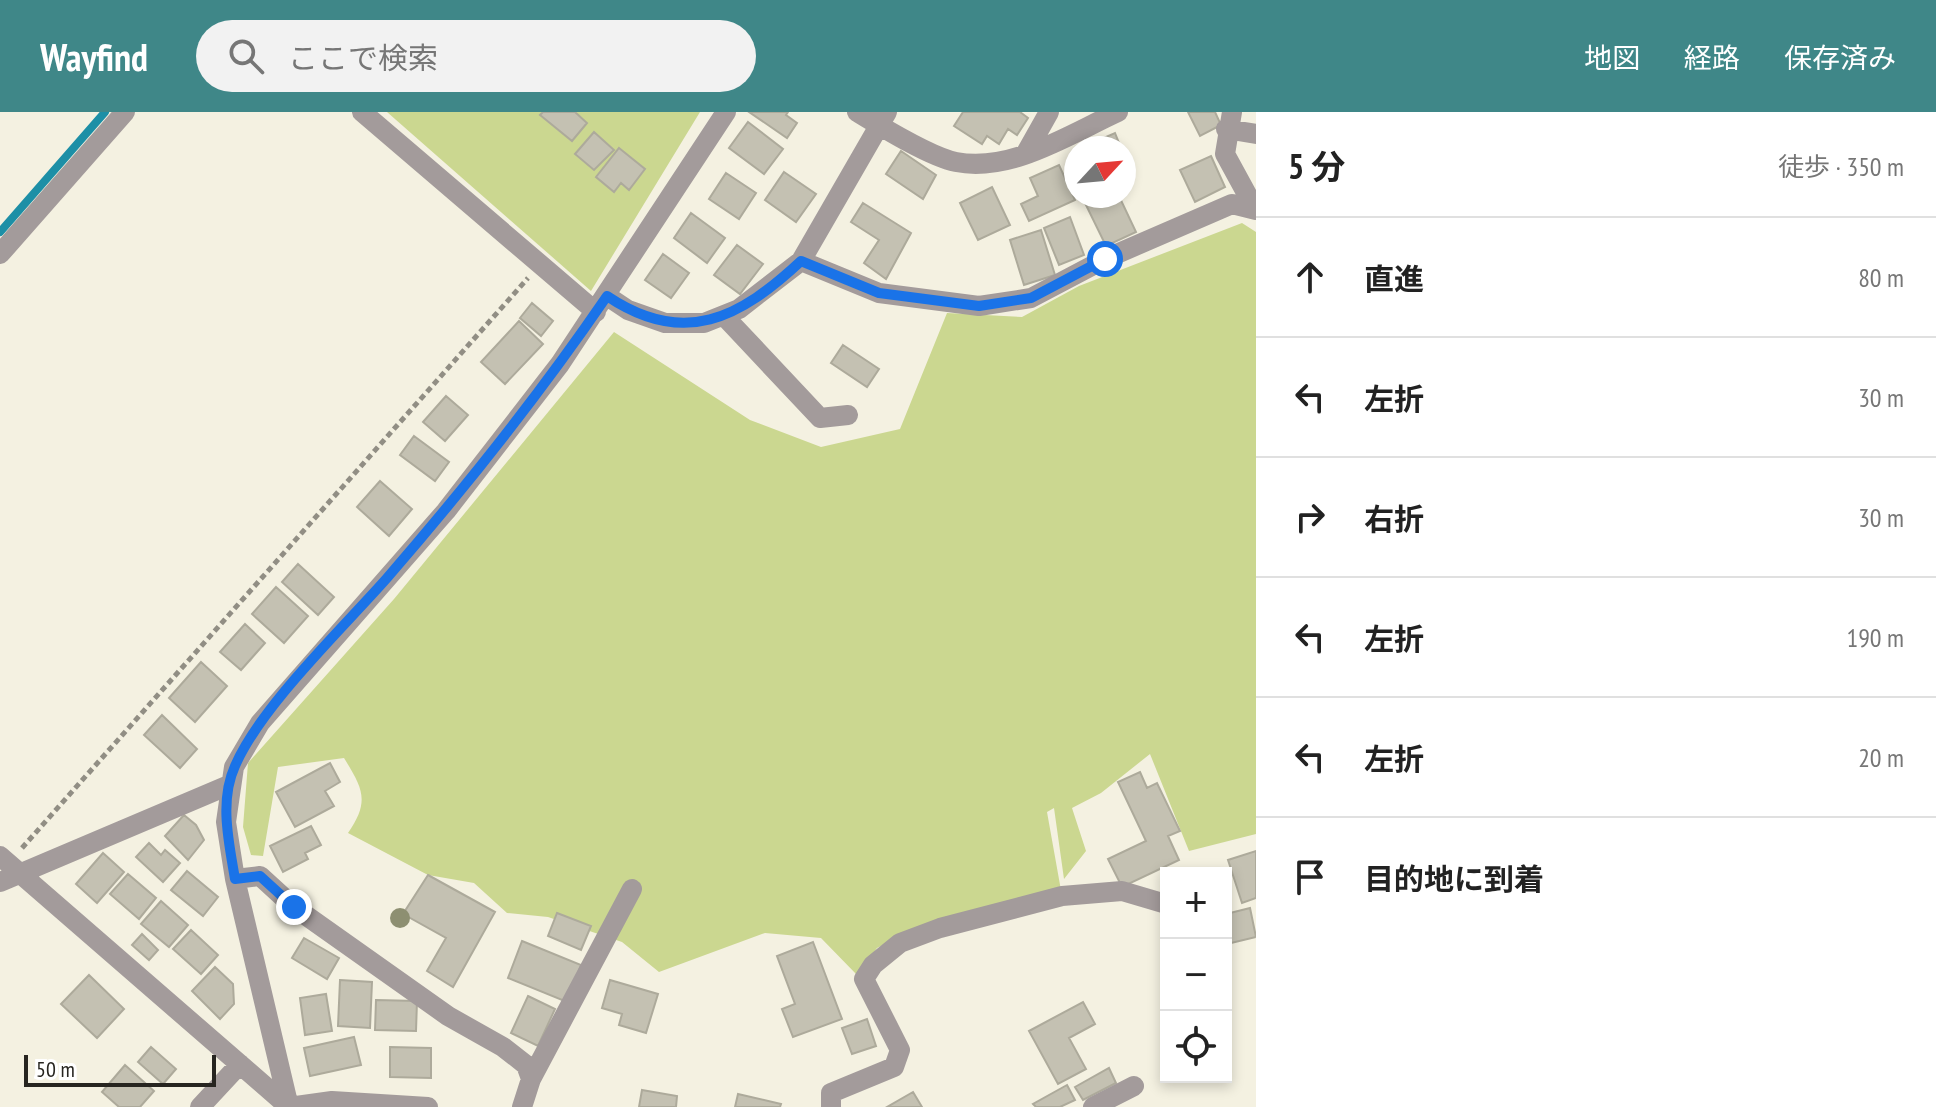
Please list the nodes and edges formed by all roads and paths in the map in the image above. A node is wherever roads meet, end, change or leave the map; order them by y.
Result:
1 (125, 112) edge
2 (362, 112) edge
3 (726, 112) edge
4 (857, 112) edge
5 (1049, 112) edge
6 (1118, 112) edge
7 (883, 119) edge
8 (1229, 121) edge
9 (1256, 134) edge
10 (1026, 153) junction
11 (1255, 210) edge
12 (0, 254) edge
13 (801, 261) junction
14 (539, 266) junction
15 (602, 304) junction
16 (725, 317) junction
17 (848, 415) dead end
18 (229, 785) junction
19 (7, 869) edge
20 (235, 879) junction
21 (632, 889) dead end
22 (1160, 902) edge
23 (240, 1064) junction
24 (531, 1079) junction
25 (1134, 1086) dead end
26 (200, 1107) edge
27 (289, 1107) edge
28 (428, 1107) edge
29 (522, 1107) edge
30 (831, 1107) edge
31 (1093, 1107) edge

1 - 12 street
2 - 14 street
3 - 15 street
4 - 7 street
5 - 10 street
6 - 10 street
7 - 10 street
7 - 13 street
8 - 9 street
8 - 11 street
11 - 13 street
13 - 16 street
14 - 15 street
14 - 19 path
15 - 16 street
15 - 18 street
16 - 17 street
18 - 19 street
18 - 20 street
19 - 23 street
20 - 24 street
20 - 27 street
21 - 24 street
22 - 30 street
23 - 26 street
23 - 27 street
24 - 29 street
25 - 31 street
27 - 28 street

